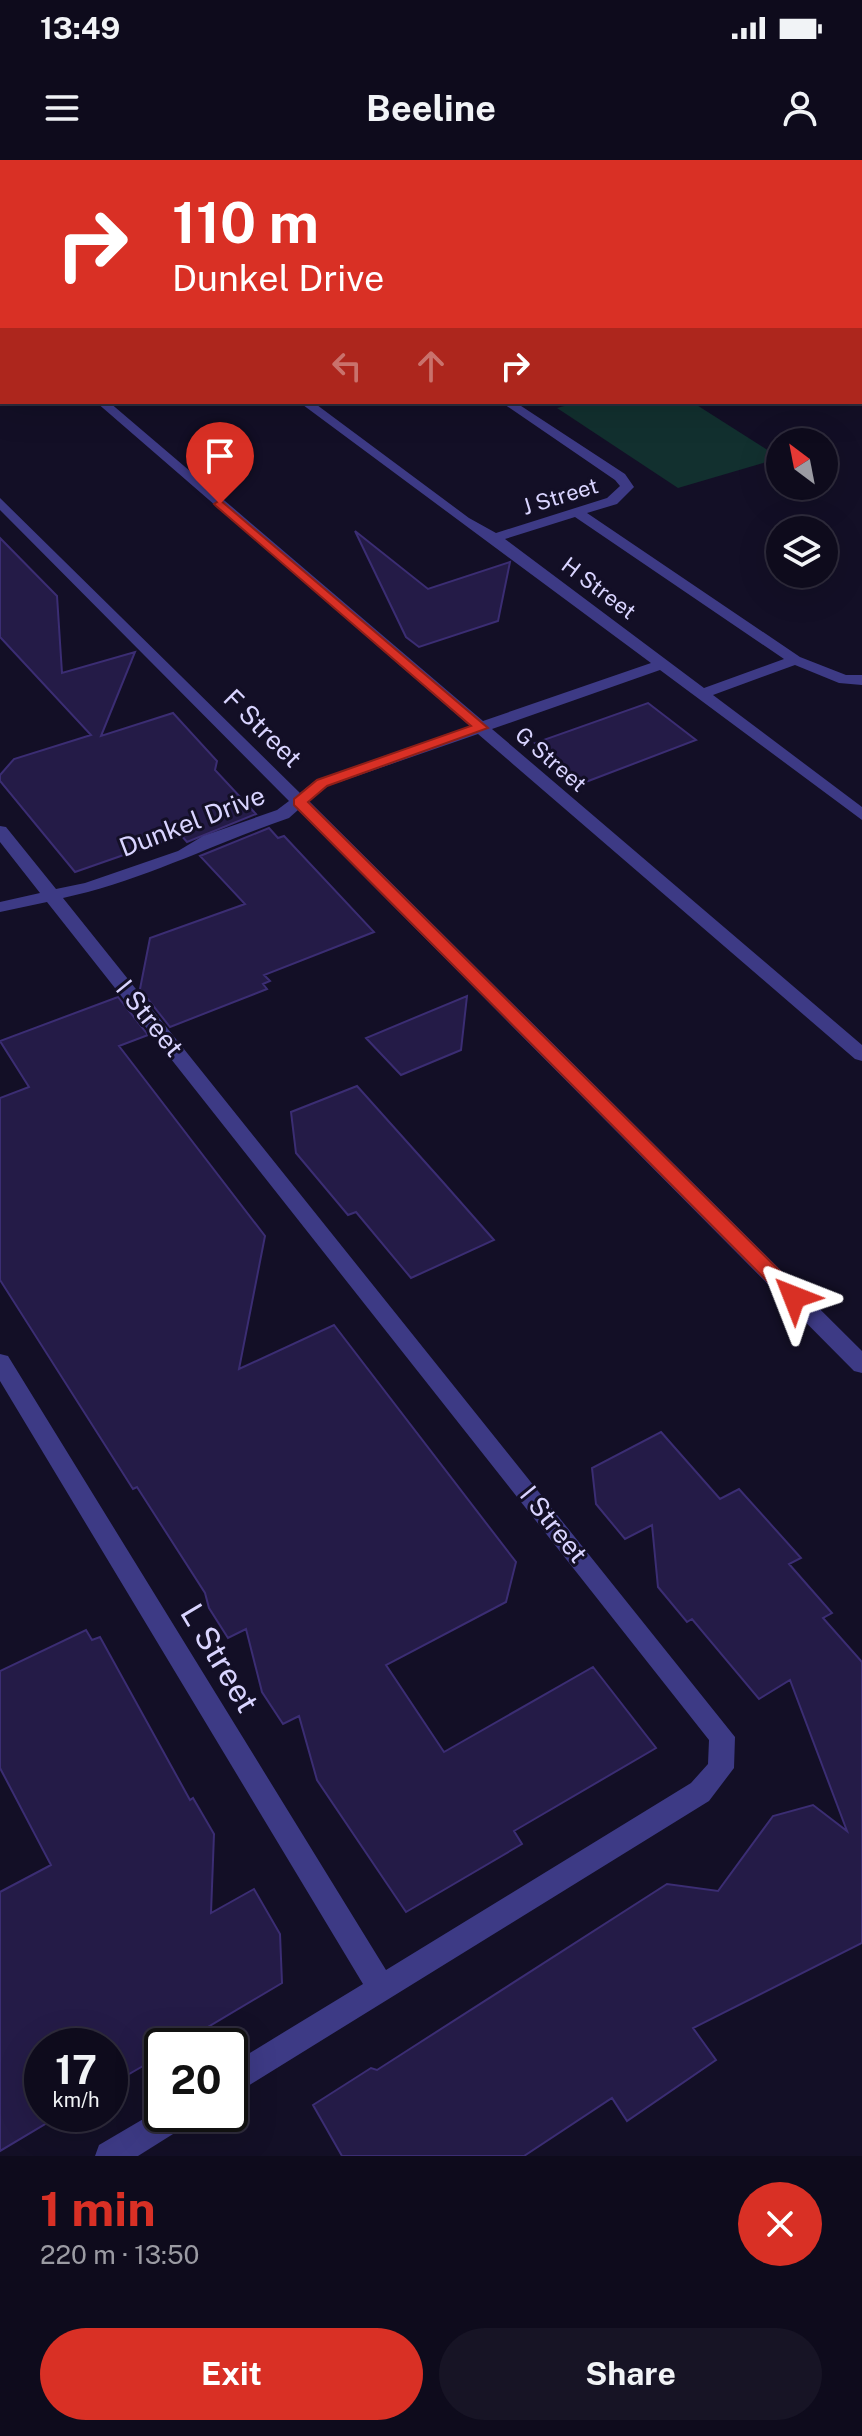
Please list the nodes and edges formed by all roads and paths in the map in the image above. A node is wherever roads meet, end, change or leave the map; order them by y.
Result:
1 (104, 404) edge
2 (308, 404) edge
3 (510, 404) edge
4 (0, 502) edge
5 (576, 512) junction
6 (495, 538) junction
7 (795, 660) junction
8 (663, 664) junction
9 (862, 680) edge
10 (702, 694) junction
11 (481, 728) junction
12 (299, 802) junction
13 (862, 815) edge
14 (0, 831) edge
15 (51, 895) junction
16 (0, 907) edge
17 (862, 1055) edge
18 (0, 1362) edge
19 (862, 1365) edge
20 (382, 1989) junction
21 (248, 2071) edge
22 (149, 2132) edge
23 (110, 2156) edge

1 - 11 lane, G Street
2 - 6 lane, H Street
3 - 5 lane, J Street
4 - 12 lane, F Street
5 - 6 lane, J Street
5 - 7 lane
6 - 8 lane, H Street
7 - 9 lane
7 - 10 lane
8 - 10 lane, H Street
8 - 11 lane, Dunkel Drive
10 - 13 lane, H Street
11 - 12 lane, Dunkel Drive
11 - 17 lane, G Street
12 - 15 lane, Dunkel Drive
12 - 19 lane, F Street
14 - 15 lane, I Street
15 - 16 lane, Dunkel Drive
15 - 20 lane, I Street
18 - 20 lane, L Street
20 - 21 lane, I Street
22 - 23 lane

